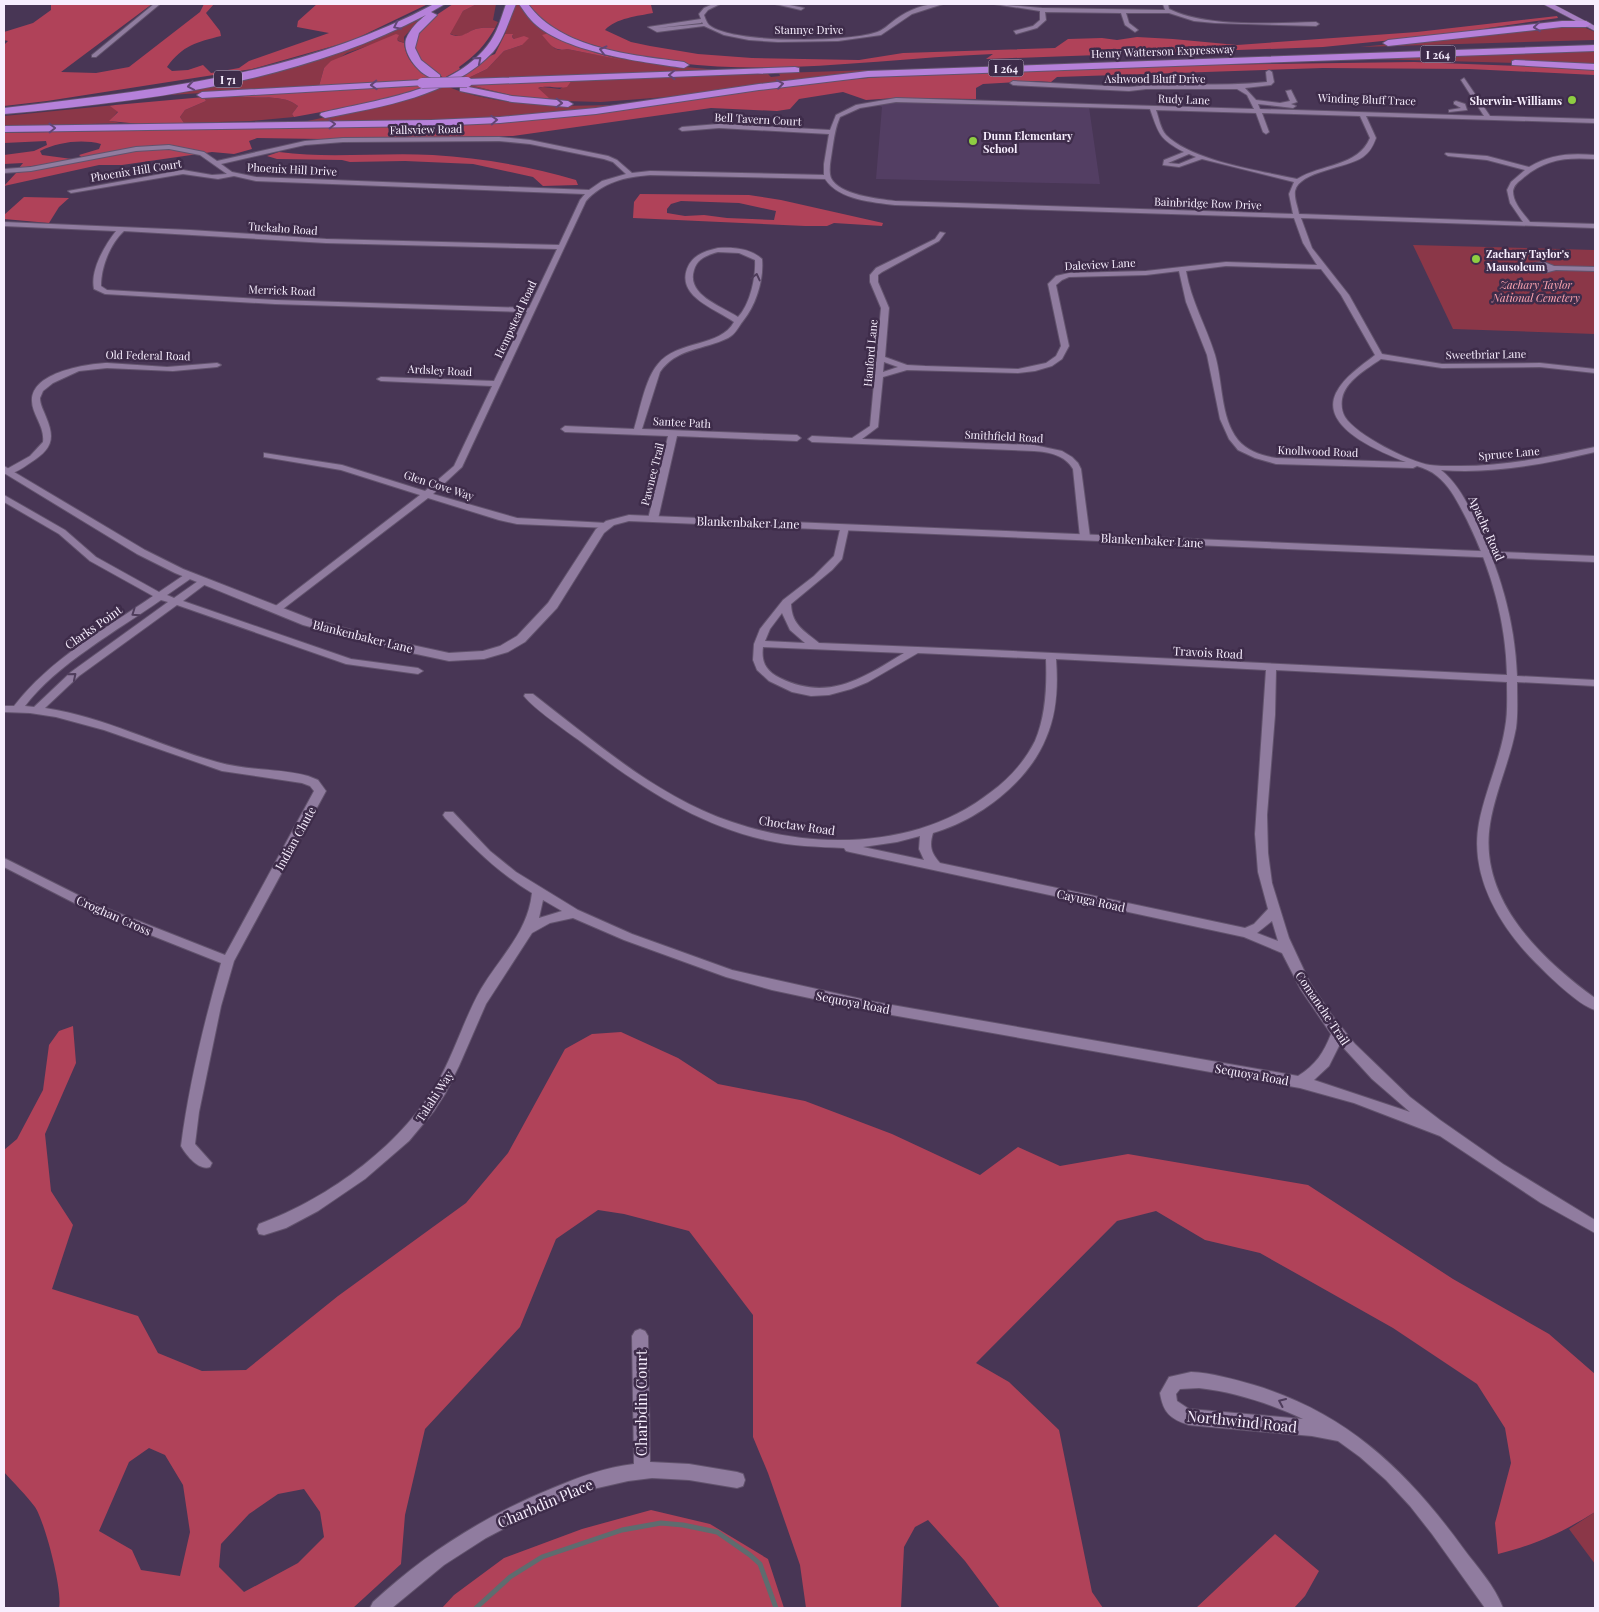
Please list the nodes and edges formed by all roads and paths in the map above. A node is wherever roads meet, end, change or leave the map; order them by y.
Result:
1 (157, 4) edge
2 (440, 4) edge
3 (448, 4) edge
4 (511, 4) edge
5 (524, 4) edge
6 (717, 4) edge
7 (778, 4) edge
8 (940, 4) edge
9 (996, 4) edge
10 (1166, 4) edge
11 (1547, 4) edge
12 (1560, 7) edge
13 (801, 8) dead end
14 (1042, 10) junction
15 (1123, 12) junction
16 (1168, 12) junction
17 (1595, 18) edge
18 (1590, 21) edge
19 (702, 23) junction
20 (1316, 24) dead end
21 (1562, 24) junction
22 (1595, 29) edge
23 (1135, 30) dead end
24 (1016, 32) dead end
25 (1595, 42) edge
26 (1375, 45) dead end
27 (1357, 46) dead end
28 (1595, 48) edge
29 (1309, 51) junction
30 (94, 56) dead end
31 (1281, 60) junction
32 (1595, 66) edge
33 (813, 69) junction
34 (1268, 72) dead end
35 (1456, 79) dead end
36 (1464, 80) dead end
37 (1013, 83) dead end
38 (1039, 84) junction
39 (463, 85) junction
40 (1238, 87) junction
41 (732, 91) junction
42 (1289, 92) dead end
43 (1255, 102) junction
44 (1040, 103) junction
45 (1276, 103) junction
46 (1456, 103) dead end
47 (1152, 108) junction
48 (1256, 111) junction
49 (4, 113) edge
50 (1362, 114) junction
51 (1479, 117) junction
52 (1488, 117) junction
53 (1595, 121) edge
54 (231, 125) junction
55 (4, 129) edge
56 (682, 129) dead end
57 (832, 132) junction
58 (1266, 132) dead end
59 (1189, 152) junction
60 (1448, 154) dead end
61 (1202, 157) junction
62 (1595, 157) edge
63 (217, 163) junction
64 (1529, 169) junction
65 (4, 171) edge
66 (233, 174) junction
67 (630, 175) junction
68 (828, 177) junction
69 (1298, 181) junction
70 (71, 191) dead end
71 (589, 192) junction
72 (1296, 216) junction
73 (5, 224) edge
74 (1528, 224) junction
75 (1595, 226) edge
76 (122, 229) junction
77 (942, 233) dead end
78 (561, 247) junction
79 (1323, 267) junction
80 (1182, 268) junction
81 (1552, 268) dead end
82 (1595, 269) edge
83 (1157, 271) junction
84 (1184, 284) junction
85 (532, 310) junction
86 (738, 322) junction
87 (1379, 356) junction
88 (881, 358) junction
89 (218, 365) dead end
90 (907, 367) junction
91 (1595, 370) edge
92 (879, 376) junction
93 (381, 379) dead end
94 (497, 384) junction
95 (874, 427) junction
96 (565, 429) dead end
97 (637, 432) junction
98 (673, 434) junction
99 (797, 438) dead end
100 (812, 439) dead end
101 (853, 440) junction
102 (897, 442) junction
103 (1595, 449) edge
104 (266, 455) dead end
105 (1423, 466) junction
106 (6, 470) edge
107 (428, 494) junction
108 (4, 498) edge
109 (653, 519) junction
110 (606, 526) junction
111 (844, 527) junction
112 (1085, 537) junction
113 (1486, 554) junction
114 (1595, 559) edge
115 (190, 575) junction
116 (204, 581) junction
117 (159, 596) junction
118 (175, 602) junction
119 (786, 602) junction
120 (276, 610) junction
121 (759, 644) junction
122 (819, 645) junction
123 (87, 646) junction
124 (872, 648) junction
125 (916, 650) junction
126 (103, 653) junction
127 (1051, 657) junction
128 (1271, 668) junction
129 (418, 671) dead end
130 (881, 671) junction
131 (1512, 678) junction
132 (1595, 683) edge
133 (529, 696) dead end
134 (18, 708) junction
135 (4, 709) edge
136 (38, 709) junction
137 (449, 815) dead end
138 (928, 829) junction
139 (836, 845) junction
140 (4, 862) edge
141 (936, 866) junction
142 (538, 891) junction
143 (1275, 910) junction
144 (574, 913) junction
145 (528, 930) junction
146 (1246, 933) junction
147 (1287, 950) junction
148 (228, 961) junction
149 (1595, 1005) edge
150 (1338, 1033) junction
151 (1300, 1082) junction
152 (1444, 1131) junction
153 (205, 1164) dead end
154 (1595, 1227) edge
155 (264, 1229) dead end
156 (640, 1336) dead end
157 (1340, 1433) junction
158 (642, 1470) junction
159 (737, 1480) dead end
160 (379, 1608) edge
161 (1494, 1608) edge

1 - 30 street
2 -> 49 highway, I 71
3 - 39 highway, bridge
54 -> 4 highway
33 -> 5 highway
6 - 19 street
7 - 13 street
8 - 19 street, Stannye Drive
9 - 14 street
10 - 16 street
11 - 12 main road
12 - 18 main road
12 - 21 highway
14 - 15 street
14 - 24 street
15 - 16 street
15 - 23 street
16 - 20 street
17 - 18 highway
18 - 21 highway
18 - 22 main road
19 - 19 street
21 -> 26 highway
25 - 29 highway, Henry Watterson Expressway / I 264
27 - 29 highway
28 - 31 highway, Henry Watterson Expressway / I 264
29 - 33 highway, Henry Watterson Expressway / I 264
31 - 32 highway
41 -> 31 highway, Henry Watterson Expressway / I 264
33 -> 39 highway
34 - 40 street, Ashwood Bluff Drive
35 - 51 street
36 - 52 street
37 - 38 street, Ashwood Bluff Drive
38 - 40 street, Ashwood Bluff Drive
38 - 44 street
39 -> 41 highway
39 -> 49 highway, bridge
40 - 43 street
54 -> 41 highway
42 - 45 street
43 - 45 street, Winding Bluff Trace
43 - 48 street
44 - 47 street, Rudy Lane
44 - 57 street, Rudy Lane
45 - 46 street, Winding Bluff Trace
47 - 48 street, Rudy Lane
47 - 59 street
48 - 50 street, Rudy Lane
48 - 58 street
50 - 51 street, Rudy Lane
50 - 69 street
51 - 52 street, Rudy Lane
52 - 53 street, Rudy Lane
55 -> 54 highway
56 - 57 street, Bell Tavern Court
57 - 68 street, Rudy Lane
59 - 61 street
59 - 61 street
60 - 64 street
61 - 69 street
62 - 64 street
63 - 65 street, Phoenix Hill Drive
63 - 66 street, Phoenix Hill Drive
63 - 67 street, Fallsview Road
64 - 74 street
66 - 70 street, Phoenix Hill Court
66 - 71 street, Phoenix Hill Drive
67 - 68 street
67 - 71 street
68 - 72 street, Bainbridge Row Drive
69 - 72 street
71 - 78 street, Hempstead Road
72 - 74 street, Bainbridge Row Drive
72 - 79 street
73 - 76 street, Tuckaho Road
74 - 75 street, Bainbridge Row Drive
76 - 78 street, Tuckaho Road
76 - 85 street, Merrick Road
77 - 88 street, Hanford Lane
78 - 85 street, Hempstead Road
79 - 80 street, Daleview Lane
79 - 87 street
80 - 83 street, Daleview Lane
80 - 84 street, Knollwood Road
81 - 82 street
83 - 84 street
83 - 90 street, Daleview Lane
84 - 105 street, Knollwood Road
85 - 94 street, Hempstead Road
86 -> 86 street
86 - 97 street
87 - 91 street, Sweetbriar Lane
87 - 105 street, Apache Road
88 - 90 street, Daleview Lane
88 - 92 street, Hanford Lane
89 - 106 street, Old Federal Road
90 - 92 street, Daleview Lane
92 - 95 street, Hanford Lane
93 - 94 street, Ardsley Road
94 - 107 street, Hempstead Road
95 - 101 street
95 - 102 street
96 - 97 street, Santee Path
97 - 98 street, Santee Path
98 - 99 street, Santee Path
98 - 109 street, Pawnee Trail
100 - 101 street
101 - 102 street, Smithfield Road
102 - 112 street, Smithfield Road
103 - 105 street, Spruce Lane
104 - 107 street, Glen Cove Way
105 - 113 street, Apache Road
106 - 115 street, Blankenbaker Lane
107 - 110 street, Glen Cove Way
107 - 120 street, Hempstead Road
108 - 117 street
109 - 110 street, Blankenbaker Lane
109 - 111 street, Blankenbaker Lane
110 - 120 street, Blankenbaker Lane
111 - 112 street, Blankenbaker Lane
111 - 119 street
112 - 113 street, Blankenbaker Lane
113 - 114 street, Blankenbaker Lane
113 - 131 street, Apache Road
115 - 116 street, Blankenbaker Lane
115 - 117 street, Clarks Point
116 - 118 street
116 - 120 street, Blankenbaker Lane
117 - 118 street
117 -> 123 street, Clarks Point
118 - 126 street
118 - 129 street
119 - 121 street
119 - 122 street, Travois Road
121 - 122 street, Travois Road
121 - 130 street
122 - 124 street, Travois Road
123 - 126 street
123 - 134 street, Clarks Point
124 - 125 street, Travois Road
124 - 130 street
125 - 127 street, Travois Road
125 - 130 street
136 -> 126 street
127 - 128 street, Travois Road
127 - 138 street, Choctaw Road
128 - 131 street, Travois Road
128 - 143 street, Comanche Trail
131 - 132 street, Travois Road
131 - 149 street, Apache Road
133 - 139 street, Choctaw Road
134 - 135 street, Indian Chute
134 - 136 street, Indian Chute
136 - 148 street, Indian Chute
137 - 142 street, Sequoya Road
138 - 139 street, Choctaw Road
138 - 141 street
139 - 141 street, Cayuga Road
140 - 148 street, Croghan Cross
141 - 146 street, Cayuga Road
142 - 144 street, Sequoya Road
142 - 145 street, Talahi Way
143 - 146 street
143 - 147 street, Comanche Trail
144 - 145 street, Talahi Way
144 - 151 street, Sequoya Road
145 - 155 street, Talahi Way
146 - 147 street, Cayuga Road
147 - 150 street, Comanche Trail
148 - 153 street, Indian Chute
150 - 151 street, Sequoya Road
150 - 152 street, Comanche Trail
151 - 152 street, Sequoya Road
152 - 154 street, Comanche Trail
156 - 158 street, Charbdin Court
157 -> 157 street, Northwind Road
157 - 161 street, Northwind Road
158 - 159 street, Charbdin Place
158 - 160 street, Charbdin Place

